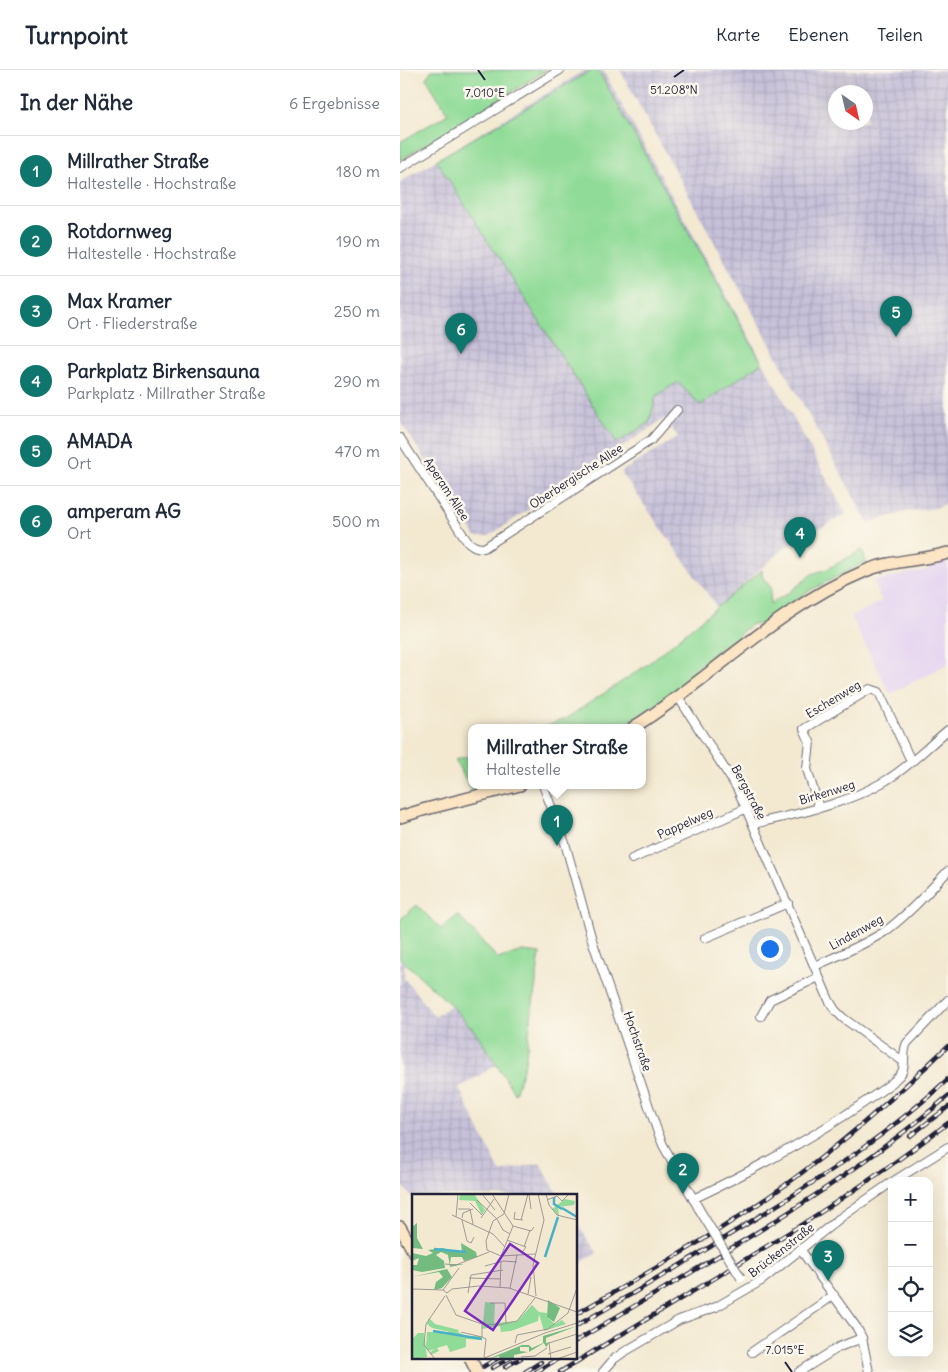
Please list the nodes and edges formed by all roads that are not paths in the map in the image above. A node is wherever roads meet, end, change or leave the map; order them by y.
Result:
1 (560, 70) edge
2 (400, 168) edge
3 (677, 410) dead end
4 (400, 438) edge
5 (478, 548) joint
6 (948, 553) edge
7 (679, 698) junction
8 (639, 724) edge
9 (948, 730) edge
10 (911, 761) junction
11 (504, 789) edge
12 (544, 789) edge
13 (747, 808) junction
14 (819, 808) junction
15 (400, 817) edge
16 (754, 824) junction
17 (632, 859) dead end
18 (948, 871) edge
19 (788, 903) junction
20 (705, 938) dead end
21 (815, 966) junction
22 (819, 977) junction
23 (948, 1000) edge
24 (761, 1016) dead end
25 (904, 1062) junction
26 (948, 1147) edge
27 (899, 1177) edge
28 (888, 1185) edge
29 (693, 1199) junction
30 (400, 1227) edge
31 (412, 1248) edge
32 (800, 1250) junction
33 (748, 1290) junction
34 (834, 1295) junction
35 (862, 1338) junction
36 (752, 1352) dead end
37 (471, 1360) edge
38 (477, 1372) edge
39 (603, 1372) edge
40 (799, 1372) edge
41 (869, 1372) edge

1 - 2 street
3 - 5 street, Oberbergische Allee
4 - 5 street, Aperam Allee
6 - 7 main road
7 - 8 main road
7 - 13 street, Bergstraße
9 - 10 street, Birkenweg
10 - 14 street, Birkenweg
10 - 14 street, Eschenweg
11 - 15 main road
12 - 29 street, Hochstraße
13 - 16 street, Bergstraße
13 - 17 street, Pappelweg
14 - 16 street, Birkenweg
16 - 19 street, Bergstraße
18 - 21 street, Lindenweg
19 - 20 street
19 - 21 street, Bergstraße
21 - 22 street, Bergstraße
22 - 24 street
22 - 25 street, Bergstraße
23 - 25 street
25 - 29 street
26 - 27 street, Brückenstraße
28 - 32 street, Brückenstraße
29 - 33 street, Hochstraße, bridge
30 - 31 main road
32 - 33 street, Brückenstraße
32 - 34 street
33 - 39 street, Brückenstraße
34 - 35 street
34 - 36 street
35 - 40 street
35 - 41 street
37 - 38 main road, bridge

